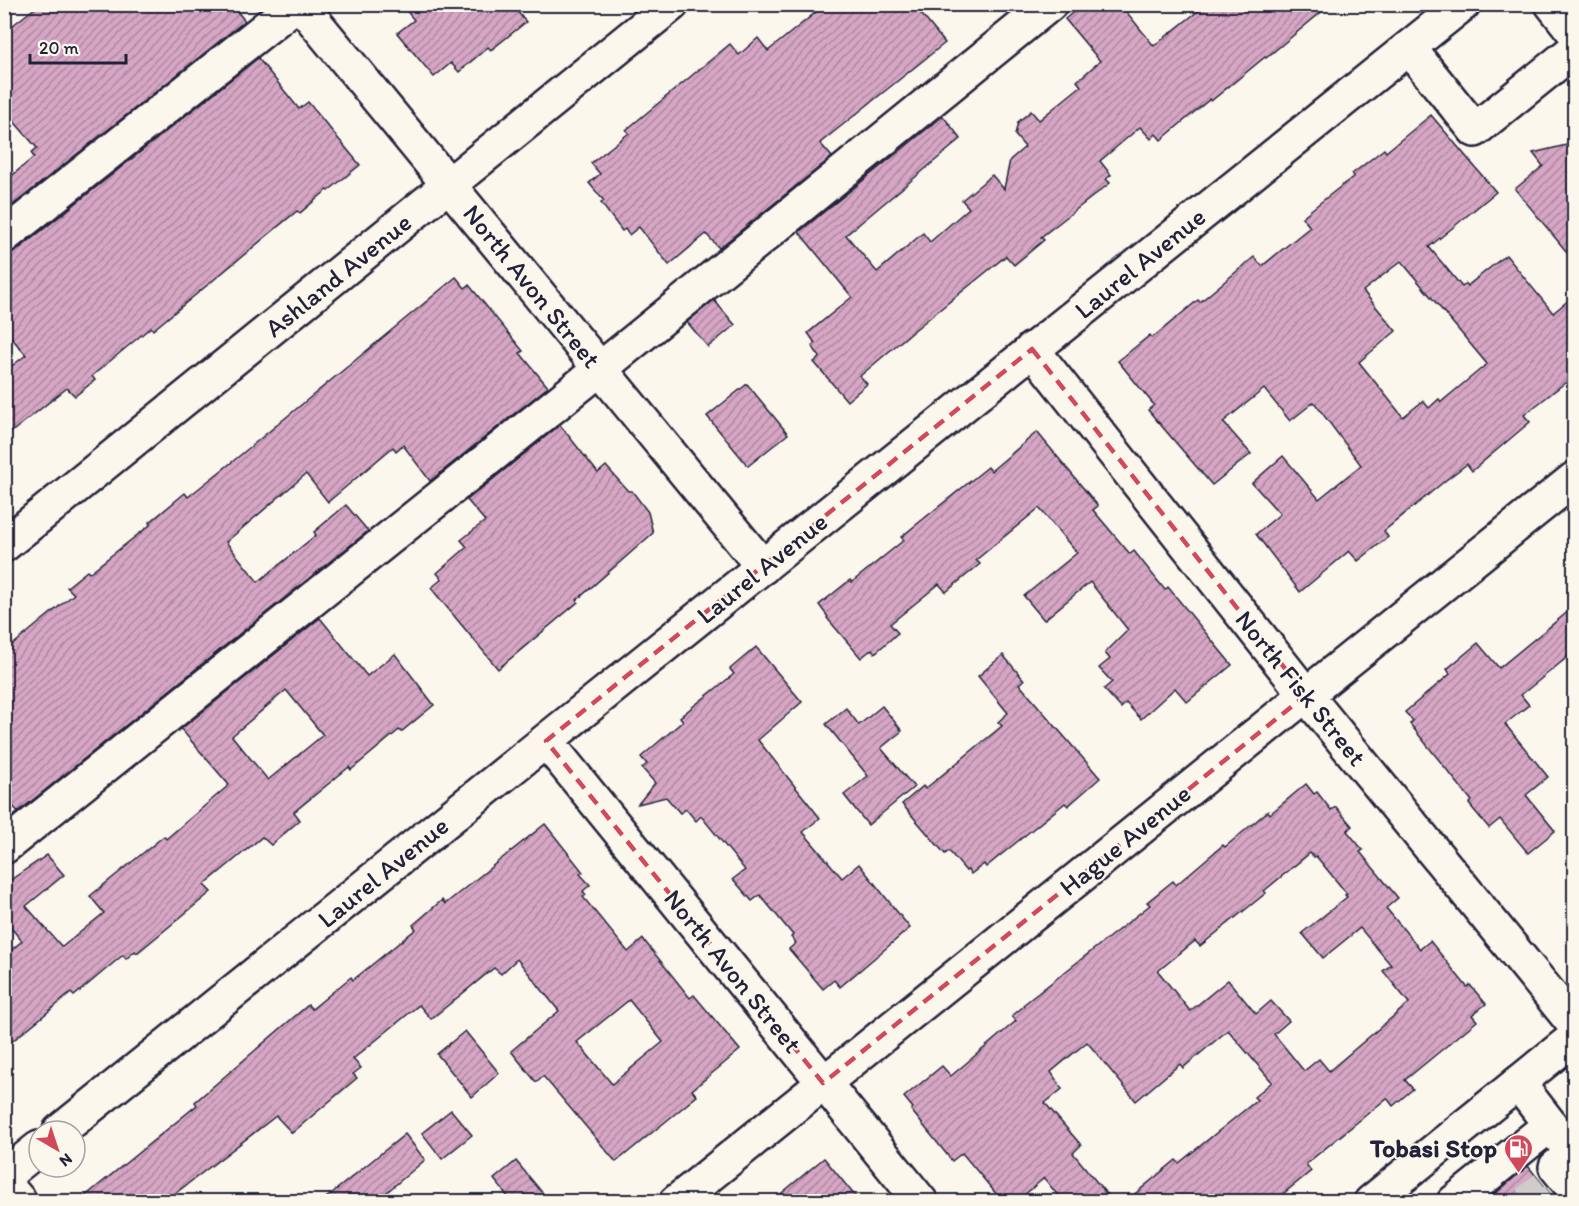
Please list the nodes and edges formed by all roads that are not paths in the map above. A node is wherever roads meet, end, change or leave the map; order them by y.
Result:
1 (296, 4) edge
2 (300, 4) edge
3 (672, 4) edge
4 (1050, 4) edge
5 (1463, 4) edge
6 (1552, 4) edge
7 (1575, 32) edge
8 (1409, 48) junction
9 (1575, 50) edge
10 (449, 185) junction
11 (4, 236) edge
12 (1032, 349) junction
13 (600, 369) junction
14 (1575, 479) edge
15 (4, 545) edge
16 (763, 567) junction
17 (1306, 695) junction
18 (546, 741) junction
19 (4, 847) edge
20 (1575, 1024) edge
21 (1575, 1038) edge
22 (823, 1083) junction
23 (1518, 1083) junction
24 (75, 1119) edge
25 (1550, 1125) junction
26 (27, 1158) edge
27 (1566, 1171) edge
28 (4, 1176) edge
29 (4, 1183) edge
30 (1391, 1196) edge
31 (20, 1202) edge
32 (675, 1202) edge
33 (921, 1202) edge
34 (1454, 1202) edge

1 - 11 street
2 - 10 street, North Avon Street
3 - 10 street, Ashland Avenue
4 - 13 street
5 - 8 street, Laurel Avenue
6 - 7 street
8 - 9 street
8 - 12 street, Laurel Avenue
10 - 13 street, North Avon Street
10 - 15 street, Ashland Avenue
12 - 16 street, Laurel Avenue
12 - 17 street, North Fisk Street
13 - 16 street, North Avon Street
13 - 19 street
14 - 17 street, Hague Avenue
16 - 18 street, Laurel Avenue
17 - 20 street, North Fisk Street
17 - 22 street, Hague Avenue
18 - 22 street, North Avon Street
18 - 24 street, Laurel Avenue
21 - 23 street
22 - 32 street, Hague Avenue
22 - 33 street, North Avon Street
23 - 25 street
23 - 30 street
25 - 27 street
25 - 34 street
26 - 28 street
29 - 31 street

